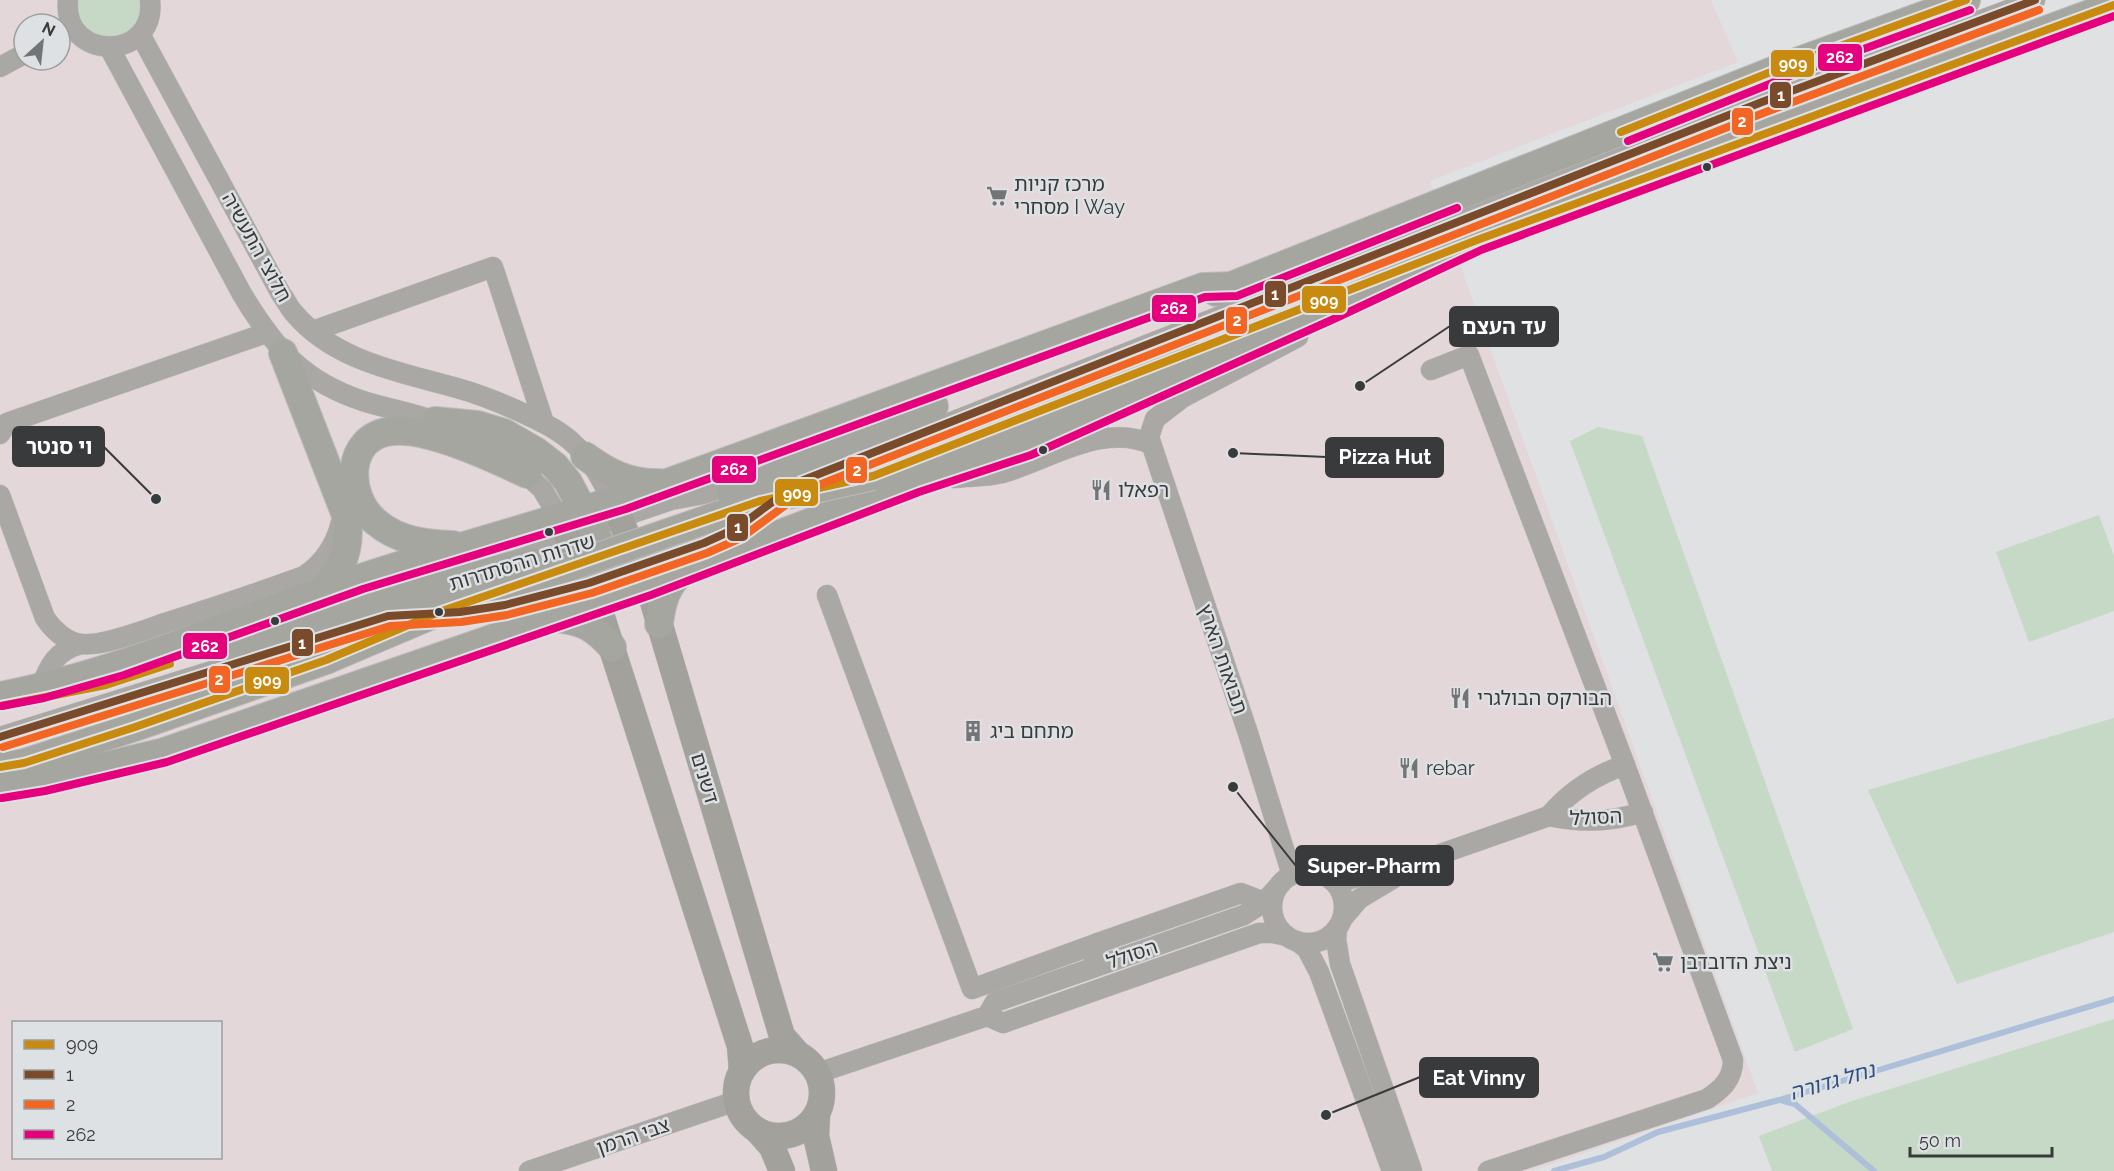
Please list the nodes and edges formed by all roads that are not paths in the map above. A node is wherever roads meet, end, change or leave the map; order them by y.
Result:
1 (150, 0) edge
2 (1966, 0) edge
3 (2035, 0) edge
4 (2114, 5) edge
5 (72, 34) edge
6 (140, 34) junction
7 (110, 47) junction
8 (1477, 240) junction
9 (1233, 286) junction
10 (1332, 308) junction
11 (313, 331) junction
12 (274, 343) junction
13 (1431, 370) dead end
14 (435, 420) junction
15 (544, 423) junction
16 (0, 434) edge
17 (1151, 444) junction
18 (585, 456) junction
19 (527, 474) junction
20 (801, 481) junction
21 (670, 482) junction
22 (915, 482) junction
23 (0, 495) edge
24 (343, 504) junction
25 (616, 509) junction
26 (575, 523) junction
27 (470, 546) junction
28 (683, 572) junction
29 (635, 574) junction
30 (593, 592) junction
31 (827, 595) dead end
32 (315, 606) junction
33 (388, 616) junction
34 (550, 618) junction
35 (659, 624) junction
36 (81, 644) junction
37 (612, 647) junction
38 (41, 688) junction
39 (0, 696) edge
40 (309, 703) junction
41 (0, 706) edge
42 (0, 737) edge
43 (1625, 765) junction
44 (0, 766) edge
45 (0, 788) edge
46 (0, 796) edge
47 (1643, 812) junction
48 (1549, 816) junction
49 (1412, 864) junction
50 (1292, 875) junction
51 (1331, 880) junction
52 (1270, 895) junction
53 (1339, 923) junction
54 (1292, 939) junction
55 (1098, 943) junction
56 (1089, 969) junction
57 (987, 1016) junction
58 (796, 1053) junction
59 (741, 1071) junction
60 (818, 1072) junction
61 (736, 1101) junction
62 (817, 1115) junction
63 (758, 1131) junction
64 (529, 1171) edge
65 (782, 1171) edge
66 (824, 1171) edge
67 (1392, 1171) edge
68 (1412, 1171) edge
69 (1488, 1171) edge

1 - 6 street
2 - 9 highway, שדרות ההסתדרות
3 - 20 street
4 - 8 highway, שדרות ההסתדרות
5 - 7 street
6 - 7 street
6 - 11 street, חלוצי התעשיה
7 - 12 street, חלוצי התעשיה
8 - 10 highway
8 - 44 highway, שדרות ההסתדרות, bridge
9 - 21 highway
9 - 32 highway, שדרות ההסתדרות, bridge
10 - 17 street
10 - 22 highway
11 - 15 street, חלוצי התעשיה
11 - 15 street
12 - 14 street, חלוצי התעשיה
12 - 16 street
12 - 24 highway
13 - 43 street
14 - 19 street, חלוצי התעשיה
14 - 26 highway
15 - 18 street, חלוצי התעשיה
17 - 22 street
17 - 50 street, תבואות הארץ
18 - 21 highway
18 - 25 street, חלוצי התעשיה
19 - 26 street, חלוצי התעשיה
19 - 27 highway
20 - 25 street
20 - 29 street
21 - 25 highway
22 - 28 highway
23 - 36 street
24 - 32 highway
24 - 36 street
25 - 26 highway
25 - 29 main road, דשנים
26 - 27 highway
26 - 29 highway
26 - 30 main road
26 - 33 street
27 - 32 highway
28 - 29 highway
28 - 35 highway
29 - 30 highway
29 - 35 main road, דשנים
30 - 33 street
30 - 34 highway
30 - 37 main road
31 - 55 street
32 - 38 highway
32 - 41 highway, שדרות ההסתדרות
33 - 42 street
34 - 37 highway
34 - 40 highway
35 - 58 main road, דשנים
36 - 38 street
37 - 59 main road
38 - 39 highway
40 - 45 highway
40 - 46 street
43 - 47 street, הסולל
43 - 48 street, הסולל
47 - 48 street, הסולל
47 - 69 street
48 - 49 street, הסולל
49 - 51 street, הסולל
49 - 53 street, הסולל
50 - 51 street
50 - 52 street
51 - 53 street
52 - 54 street
52 - 55 street
52 - 56 street, הסולל
53 - 54 street
53 - 68 street
54 - 57 street, הסולל
54 - 67 street
55 - 56 street
56 - 57 street, הסולל
57 - 60 street, הסולל
58 - 59 main road
58 - 60 main road
59 - 61 main road
60 - 62 main road
61 - 63 main road
61 - 64 street, צבי הרמן
62 - 63 main road
62 - 66 main road
63 - 65 main road

